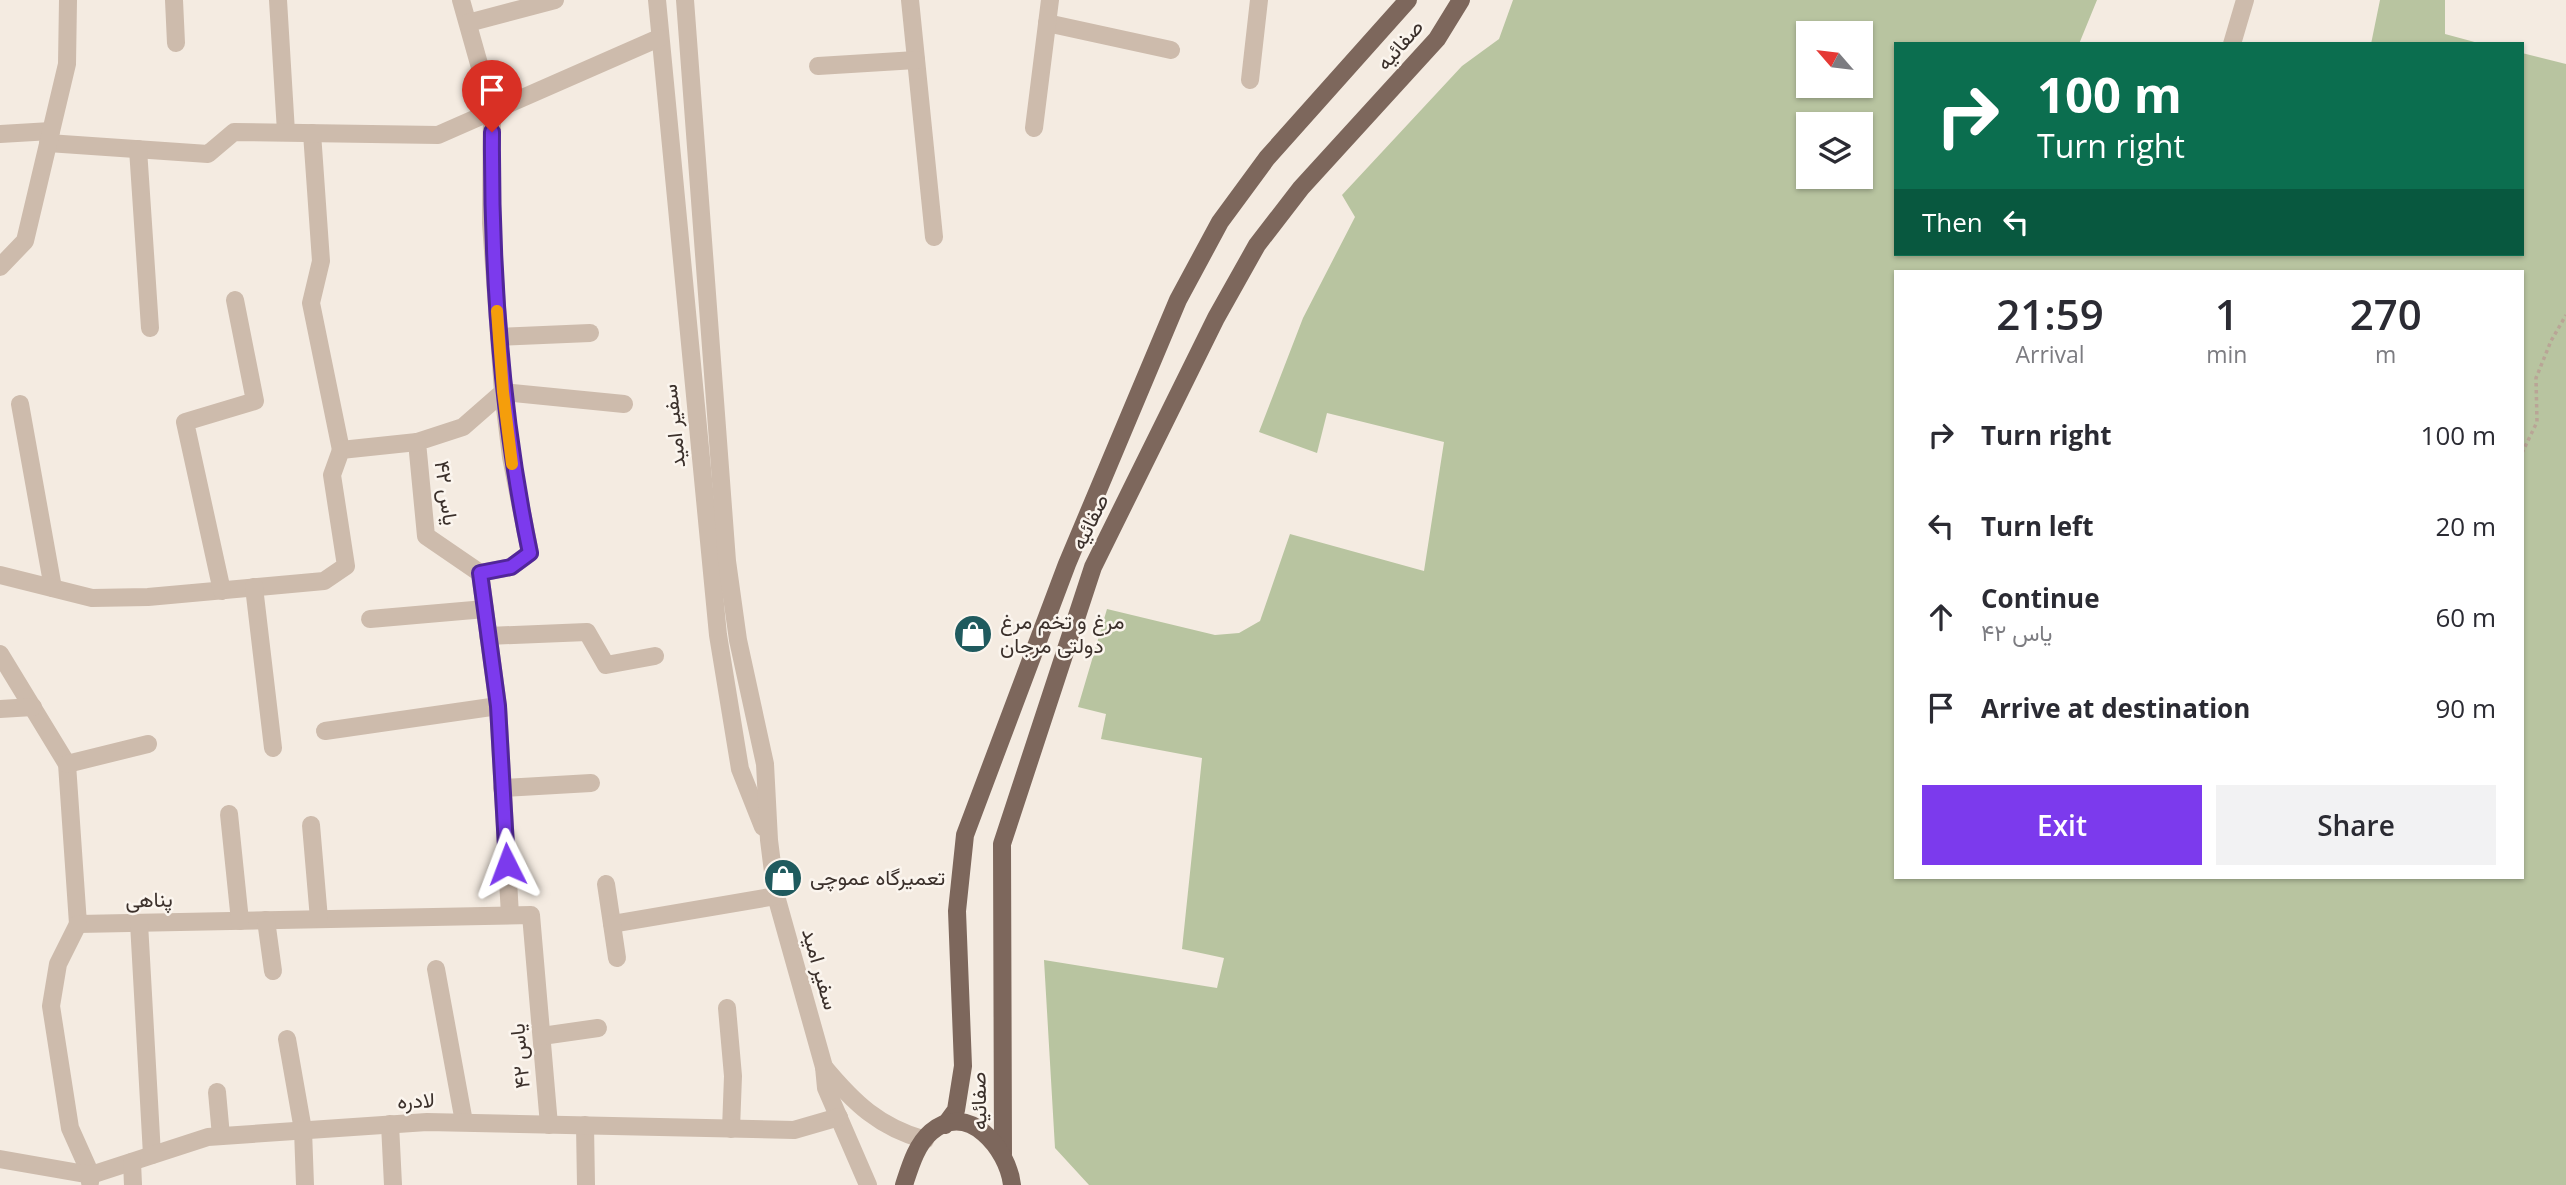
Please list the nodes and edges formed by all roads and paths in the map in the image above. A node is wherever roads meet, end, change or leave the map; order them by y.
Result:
1 (68, 0) edge
2 (174, 0) edge
3 (278, 0) edge
4 (461, 0) edge
5 (555, 0) edge
6 (657, 0) edge
7 (685, 0) edge
8 (910, 0) edge
9 (1050, 0) edge
10 (1259, 0) edge
11 (1408, 0) edge
12 (1461, 0) edge
13 (2245, 0) edge
14 (468, 23) junction
15 (1047, 23) junction
16 (659, 38) junction
17 (2233, 42) edge
18 (176, 43) dead end
19 (1171, 50) dead end
20 (916, 60) junction
21 (818, 66) dead end
22 (1250, 80) dead end
23 (492, 110) junction
24 (1034, 128) dead end
25 (286, 132) junction
26 (312, 133) junction
27 (0, 134) edge
28 (49, 137) junction
29 (138, 149) junction
30 (934, 237) dead end
31 (0, 267) edge
32 (234, 300) dead end
33 (2566, 315) edge
34 (150, 328) dead end
35 (590, 333) dead end
36 (499, 337) junction
37 (503, 392) junction
38 (20, 404) dead end
39 (624, 404) dead end
40 (417, 442) junction
41 (2524, 449) edge
42 (341, 450) junction
43 (480, 573) junction
44 (0, 575) edge
45 (254, 587) junction
46 (53, 588) junction
47 (222, 591) junction
48 (485, 609) junction
49 (370, 619) dead end
50 (488, 636) junction
51 (0, 654) edge
52 (655, 656) dead end
53 (498, 706) junction
54 (33, 707) junction
55 (0, 709) edge
56 (325, 731) dead end
57 (148, 744) dead end
58 (273, 748) dead end
59 (67, 764) junction
60 (591, 783) dead end
61 (502, 788) junction
62 (229, 814) dead end
63 (311, 825) dead end
64 (769, 840) junction
65 (606, 884) dead end
66 (776, 896) junction
67 (510, 915) junction
68 (318, 919) junction
69 (265, 920) junction
70 (240, 921) junction
71 (139, 923) junction
72 (78, 924) junction
73 (612, 924) junction
74 (617, 958) dead end
75 (436, 969) dead end
76 (273, 971) dead end
77 (727, 1008) dead end
78 (598, 1028) dead end
79 (542, 1036) junction
80 (287, 1039) dead end
81 (824, 1067) junction
82 (217, 1092) dead end
83 (839, 1117) junction
84 (464, 1122) junction
85 (390, 1124) junction
86 (549, 1125) junction
87 (585, 1125) junction
88 (945, 1125) junction
89 (731, 1129) junction
90 (303, 1130) junction
91 (221, 1136) junction
92 (925, 1140) junction
93 (1003, 1154) junction
94 (152, 1155) junction
95 (0, 1159) edge
96 (132, 1161) junction
97 (90, 1180) edge
98 (133, 1185) edge
99 (305, 1185) edge
100 (393, 1185) edge
101 (586, 1185) edge
102 (868, 1185) edge
103 (904, 1185) edge
104 (1012, 1185) edge

1 - 28 street
2 - 18 street
3 - 25 street
4 - 14 street
5 - 14 street
6 - 16 street, سفیر امید
7 - 64 street, سفیر امید
8 - 20 street
9 - 15 street
10 - 22 street
11 - 88 main road, صفائیه
12 - 93 main road, صفائیه
13 - 17 street
14 - 23 street
15 - 19 street
15 - 24 street
16 - 23 street
16 - 64 street, سفیر امید
20 - 21 street
20 - 30 street
23 - 26 street
23 - 36 street
25 - 26 street
25 - 29 street
26 - 42 street
27 - 28 street
28 - 29 street
28 - 31 street
29 - 34 street
32 - 47 street
33 - 41 path
35 - 36 street
36 - 37 street
37 - 39 street
37 - 40 street, یاس ۴۲
37 - 43 street
38 - 46 street
40 - 42 street
40 - 43 street, یاس ۴۲
42 - 45 street
43 - 48 street
44 - 46 street
45 - 47 street
45 - 58 street
46 - 47 street
48 - 49 street
48 - 50 street
50 - 52 street
50 - 53 street
51 - 54 street
53 - 56 street
53 - 61 street
54 - 55 street
54 - 59 street
57 - 59 street
59 - 72 street
60 - 61 street
61 - 67 street
62 - 70 street
63 - 68 street
64 - 66 street, سفیر امید
65 - 73 street
66 - 73 street
66 - 81 street, سفیر امید
67 - 68 street, پناهی
67 - 79 street, یاس ۴۲
68 - 69 street, پناهی
69 - 70 street, پناهی
69 - 76 street
70 - 71 street, پناهی
71 - 72 street, پناهی
71 - 94 street
72 - 97 street
73 - 74 street
75 - 84 street
77 - 89 street
78 - 79 street
79 - 86 street, یاس ۴۲
80 - 90 street
81 - 83 street, سفیر امید
81 - 92 street
82 - 91 street
83 - 89 street, لادره
83 - 102 street, سفیر امید
84 - 85 street, لادره
84 - 86 street, لادره
85 - 90 street, لادره
85 - 100 street
86 - 87 street, لادره
87 - 89 street, لادره
87 - 101 street
88 - 92 main road
88 - 93 main road
90 - 91 street, لادره
90 - 99 street
91 - 94 street, لادره
92 - 103 main road
93 - 104 main road
94 - 96 street, لادره
95 - 97 street, لادره
96 - 97 street, لادره
96 - 98 street

